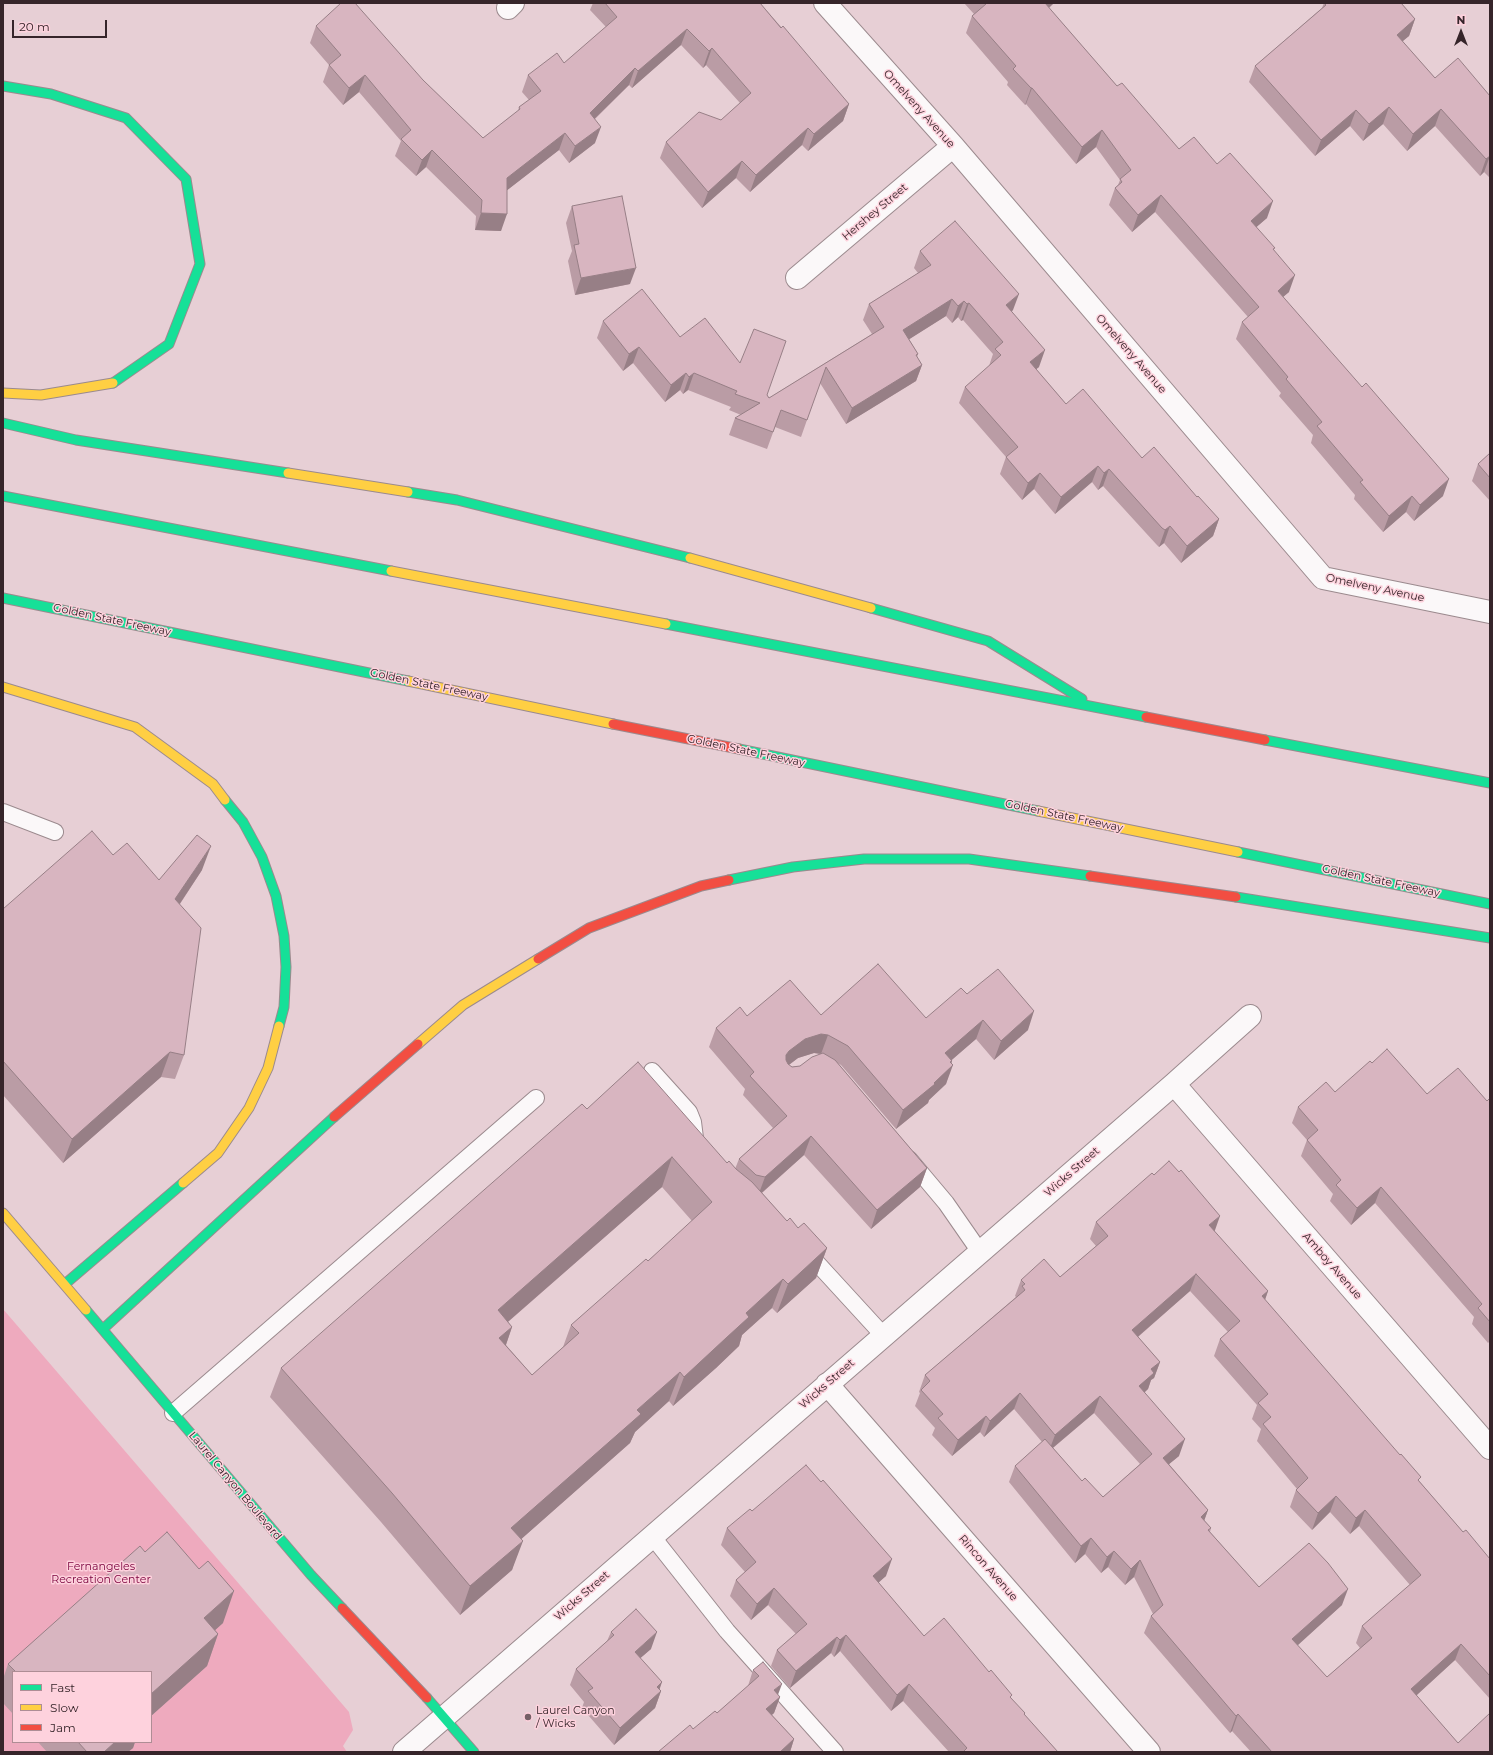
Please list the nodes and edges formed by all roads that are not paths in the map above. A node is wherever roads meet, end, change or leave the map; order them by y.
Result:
1 (825, 3) edge
2 (3, 86) edge
3 (953, 146) junction
4 (797, 278) dead end
5 (3, 393) edge
6 (3, 423) edge
7 (3, 496) edge
8 (3, 598) edge
9 (1490, 612) edge
10 (3, 688) edge
11 (1094, 706) junction
12 (1490, 783) edge
13 (3, 812) edge
14 (55, 832) dead end
15 (1490, 904) edge
16 (1490, 938) edge
17 (1250, 1016) dead end
18 (652, 1071) dead end
19 (1174, 1084) junction
20 (536, 1098) dead end
21 (900, 1149) edge
22 (703, 1158) edge
23 (3, 1213) edge
24 (794, 1238) edge
25 (980, 1252) junction
26 (65, 1284) junction
27 (103, 1329) junction
28 (883, 1335) junction
29 (827, 1384) junction
30 (173, 1413) junction
31 (1490, 1448) edge
32 (652, 1536) junction
33 (444, 1716) junction
34 (404, 1752) edge
35 (474, 1752) edge
36 (834, 1752) edge
37 (1149, 1752) edge

1 - 3 street, Omelveny Avenue
2 - 5 main road
3 - 4 street, Hershey Street
3 - 9 street, Omelveny Avenue
6 - 11 main road
7 - 11 main road
8 - 15 main road, Golden State Freeway
10 - 26 main road
11 - 12 main road
13 - 14 lane
16 - 27 main road
17 - 19 street, Wicks Street
18 - 22 lane
19 - 25 street, Wicks Street
19 - 31 street, Amboy Avenue
20 - 30 lane
21 - 25 lane
23 - 26 main road, Laurel Canyon Boulevard
24 - 28 lane
25 - 28 street, Wicks Street
26 - 27 main road, Laurel Canyon Boulevard
27 - 30 main road, Laurel Canyon Boulevard
28 - 29 street, Wicks Street
29 - 32 street, Wicks Street
29 - 37 street, Rincon Avenue
30 - 33 main road, Laurel Canyon Boulevard
32 - 33 street, Wicks Street
32 - 36 lane
33 - 34 street, Wicks Street
33 - 35 main road, Laurel Canyon Boulevard

